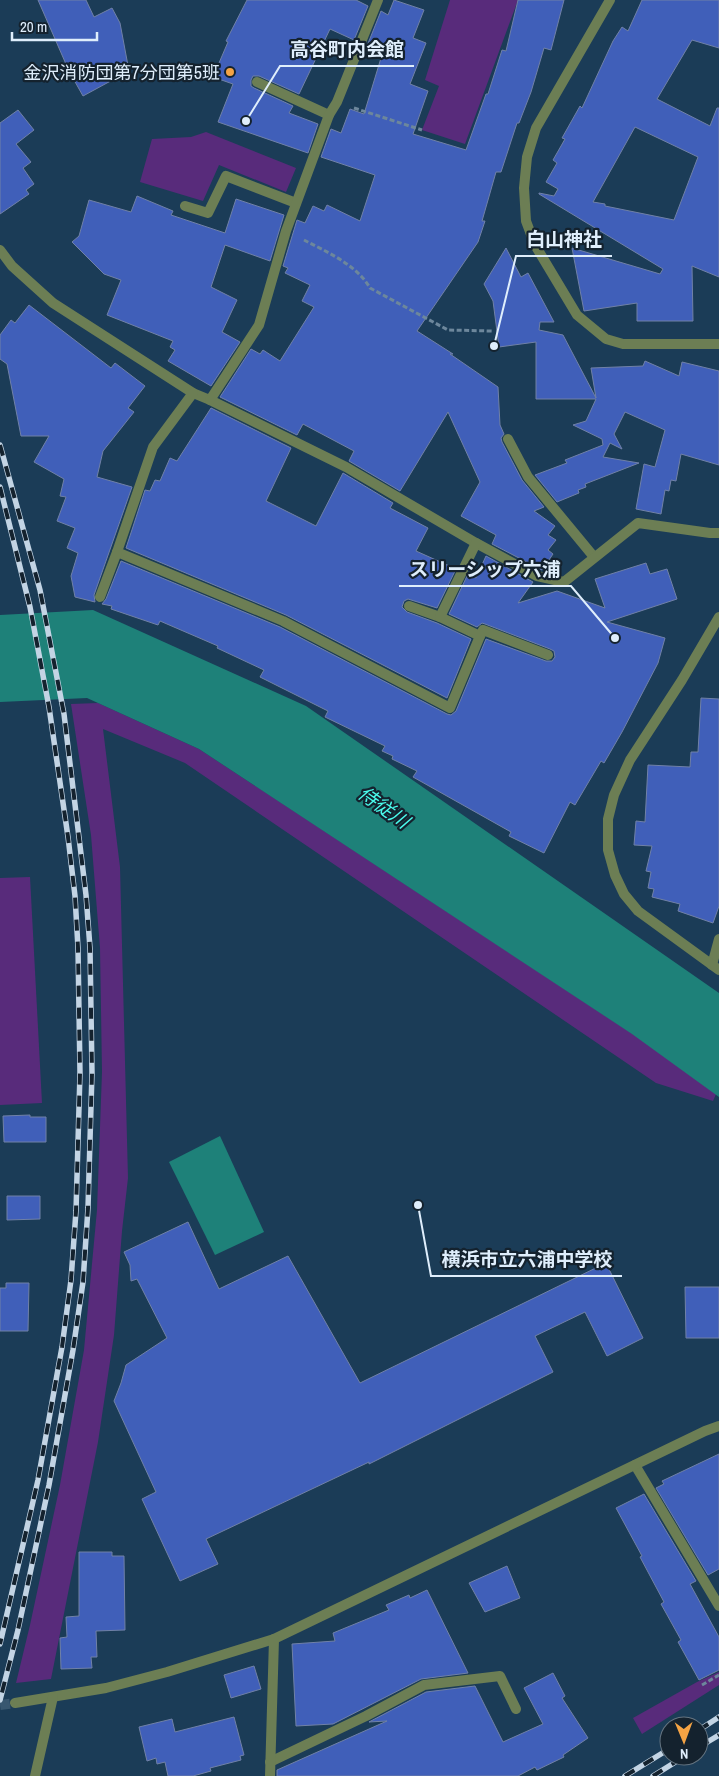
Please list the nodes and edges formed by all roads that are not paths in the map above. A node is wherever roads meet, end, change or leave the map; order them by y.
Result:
1 (378, 0) edge
2 (610, 0) edge
3 (257, 82) dead end
4 (329, 115) junction
5 (296, 203) junction
6 (185, 206) dead end
7 (0, 250) edge
8 (719, 344) edge
9 (193, 393) junction
10 (210, 400) junction
11 (508, 439) dead end
12 (719, 533) edge
13 (476, 543) junction
14 (117, 552) junction
15 (594, 557) junction
16 (100, 597) dead end
17 (409, 606) dead end
18 (440, 617) junction
19 (719, 617) edge
20 (480, 636) junction
21 (548, 655) dead end
22 (719, 939) edge
23 (716, 967) edge
24 (719, 1426) edge
25 (635, 1465) junction
26 (714, 1588) edge
27 (719, 1606) edge
28 (274, 1639) junction
29 (53, 1697) junction
30 (15, 1703) tunnel mouth
31 (516, 1709) dead end
32 (270, 1762) junction
33 (35, 1776) edge
34 (270, 1776) edge

1 - 4 street
2 - 8 street
3 - 4 street
4 - 5 street
5 - 6 street
5 - 10 street
7 - 9 street
9 - 10 street
9 - 14 street
10 - 13 street
11 - 15 street
12 - 15 street
13 - 15 street
13 - 18 street
14 - 16 street
14 - 20 street
17 - 18 street
18 - 20 street
19 - 23 street
20 - 21 street
22 - 23 street
24 - 25 street
25 - 26 street
25 - 28 street
26 - 27 street
28 - 29 street
28 - 32 street
29 - 30 street
29 - 33 street
31 - 32 street
32 - 34 street

